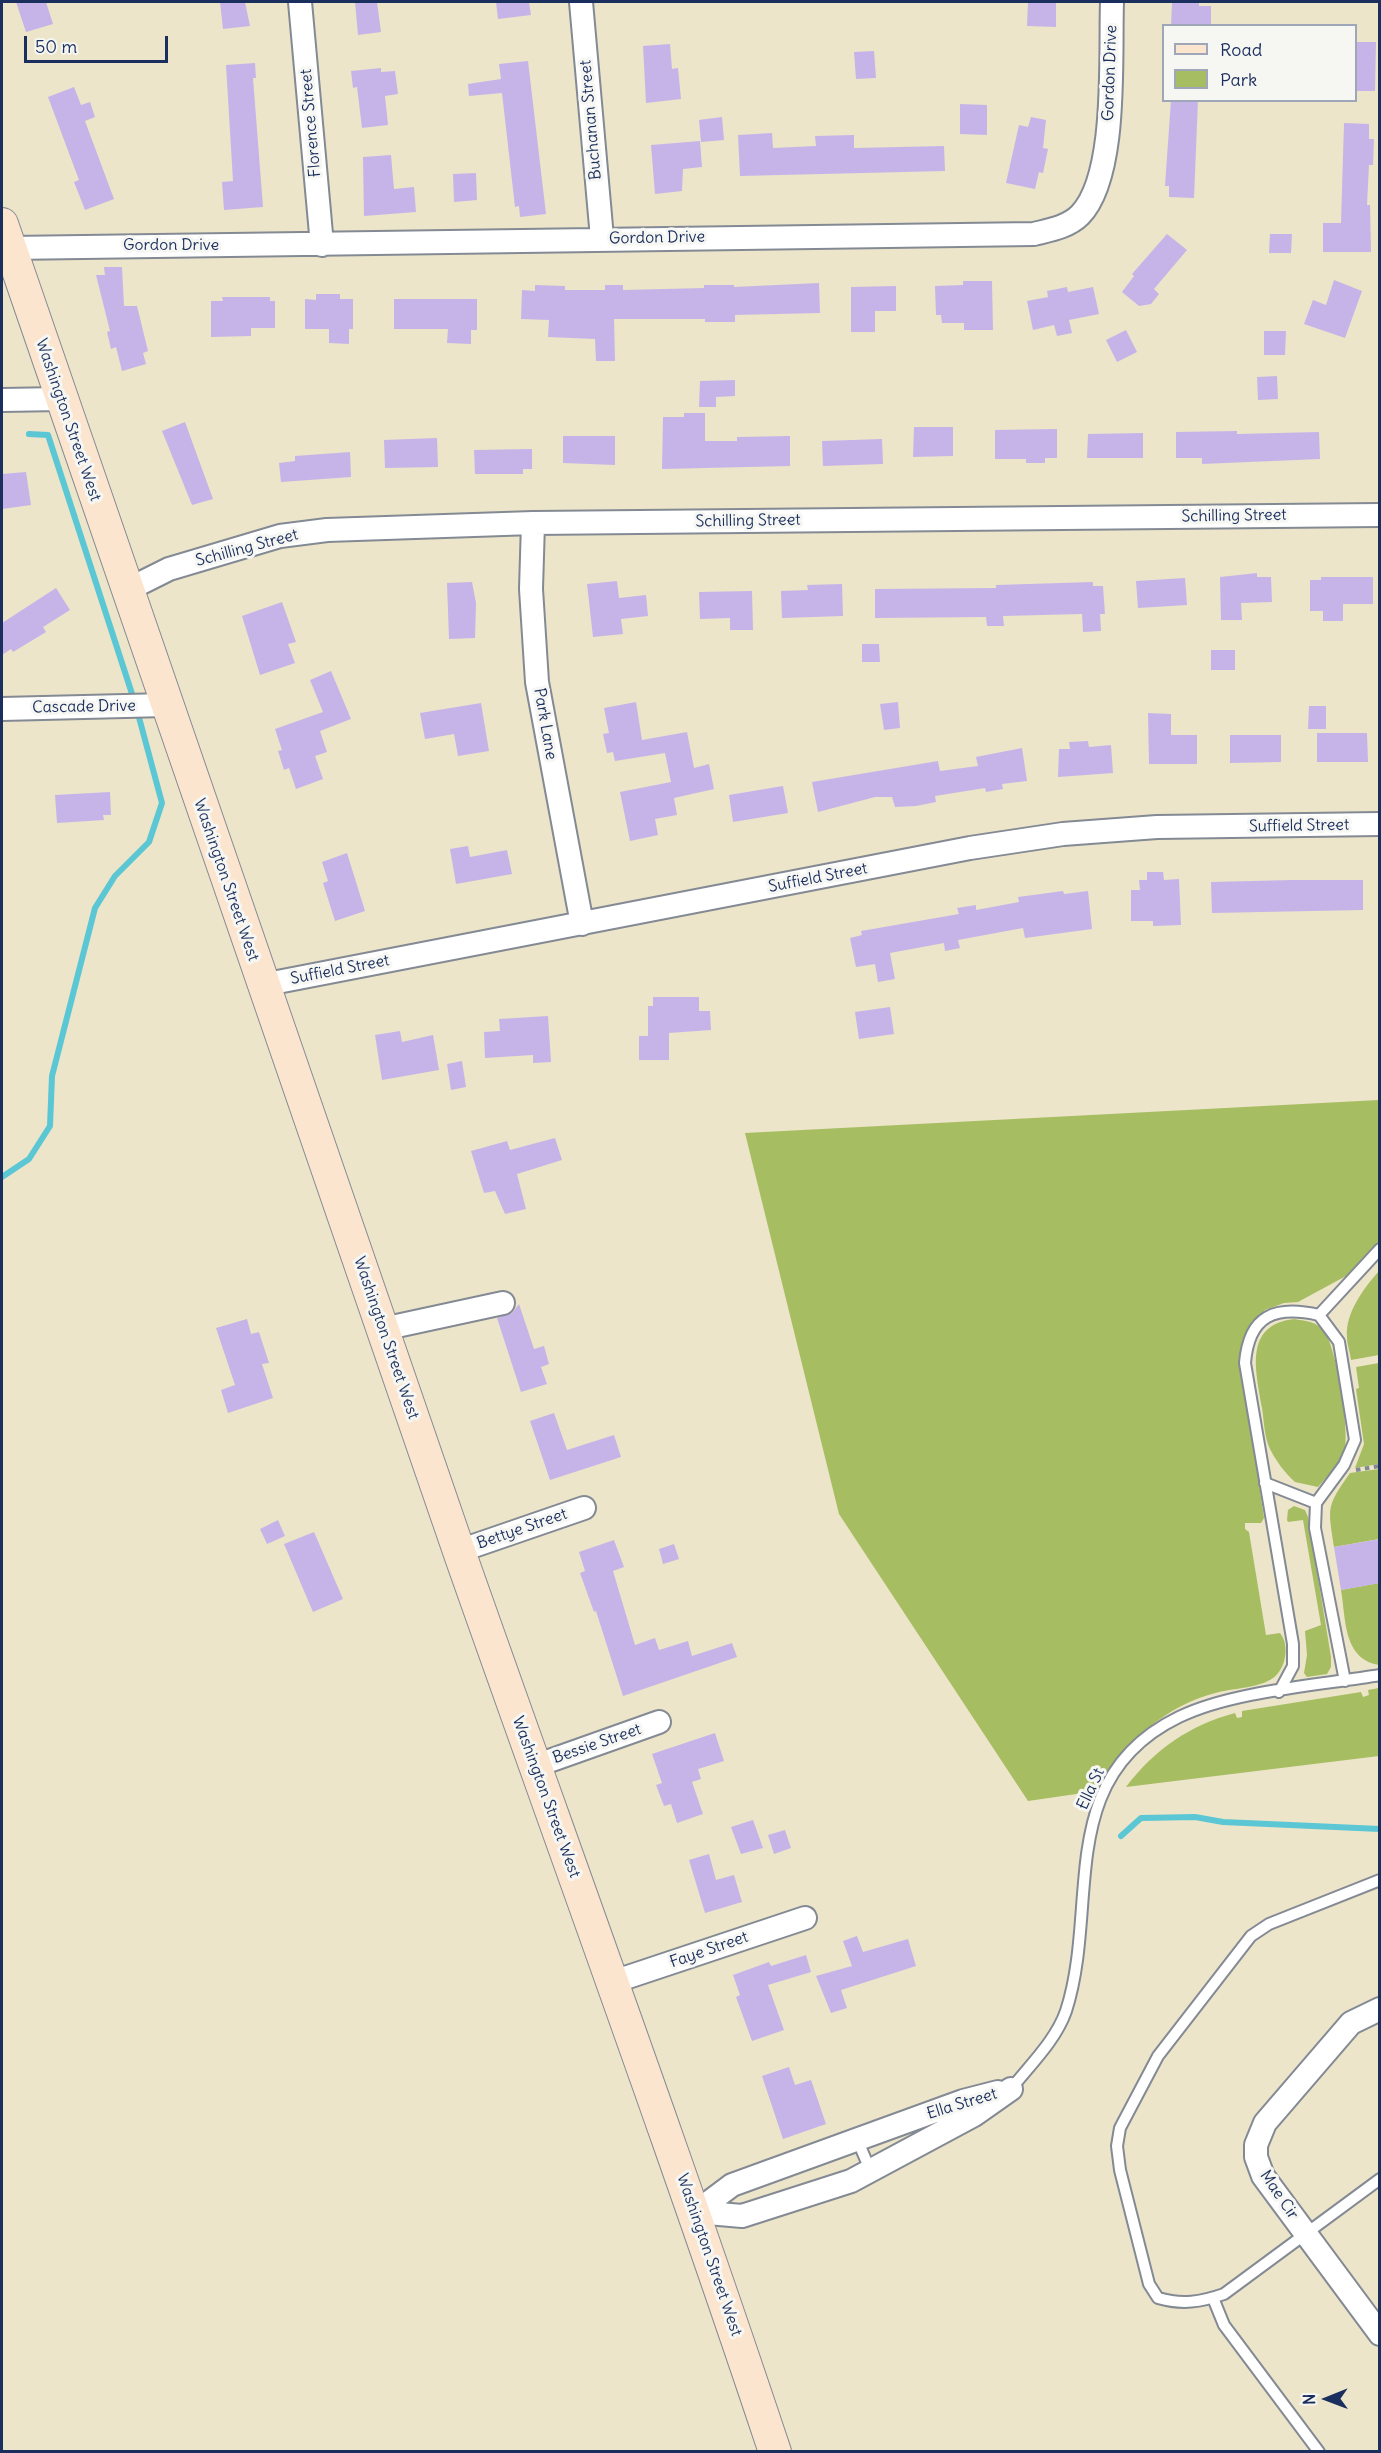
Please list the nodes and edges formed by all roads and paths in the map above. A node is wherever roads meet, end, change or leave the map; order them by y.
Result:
1 (300, 2) edge
2 (581, 2) edge
3 (1112, 2) edge
4 (6, 236) edge
5 (602, 238) junction
6 (322, 245) junction
7 (61, 399) junction
8 (2, 400) edge
9 (1380, 515) edge
10 (533, 523) junction
11 (127, 590) junction
12 (166, 705) junction
13 (2, 709) edge
14 (1380, 825) edge
15 (582, 924) junction
16 (262, 985) junction
17 (1380, 1249) edge
18 (503, 1303) dead end
19 (1319, 1315) junction
20 (388, 1346) junction
21 (1380, 1466) edge
22 (1352, 1471) dead end
23 (1265, 1483) junction
24 (1316, 1503) junction
25 (584, 1508) dead end
26 (459, 1551) junction
27 (1380, 1675) edge
28 (1345, 1681) junction
29 (1279, 1692) junction
30 (659, 1722) dead end
31 (535, 1766) junction
32 (1380, 1880) edge
33 (805, 1918) dead end
34 (613, 1982) junction
35 (1380, 2009) edge
36 (1011, 2089) junction
37 (857, 2139) junction
38 (871, 2172) junction
39 (1380, 2180) edge
40 (696, 2212) junction
41 (1307, 2235) junction
42 (1213, 2298) junction
43 (1380, 2334) edge
44 (775, 2451) edge
45 (1319, 2451) edge

1 - 6 street, Florence Street
2 - 5 street, Buchanan Street
3 - 5 street, Gordon Drive
4 - 6 street, Gordon Drive
4 - 7 street, Washington Street West
5 - 6 street, Gordon Drive
7 - 8 street
7 - 11 street, Washington Street West
9 - 10 street, Schilling Street
10 - 11 street, Schilling Street
10 - 15 street, Park Lane
11 - 12 street, Washington Street West
12 - 13 street, Cascade Drive
12 - 16 street, Washington Street West
14 - 15 street, Suffield Street
15 - 16 street, Suffield Street
16 - 20 street, Washington Street West
17 - 19 lane
18 - 20 street
19 - 23 lane
19 - 24 lane
20 - 26 street, Washington Street West
21 - 22 path
23 - 24 lane
23 - 29 lane
24 - 28 lane
25 - 26 street, Bettye Street
26 - 31 street, Washington Street West
27 - 28 lane, Ella St
28 - 29 lane, Ella St
29 - 36 lane, Ella St
30 - 31 street, Bessie Street
31 - 34 street, Washington Street West
32 - 42 lane
33 - 34 street, Faye Street
34 - 40 street, Washington Street West
35 - 41 street, Mae Cir
36 - 37 street, Ella Street
36 - 38 street, Ella Street
37 - 38 lane
37 - 40 street, Ella Street
38 - 40 street, Ella Street
39 - 41 lane
40 - 44 street, Washington Street West
41 - 42 lane
41 - 43 street, Mae Cir
42 - 45 lane

